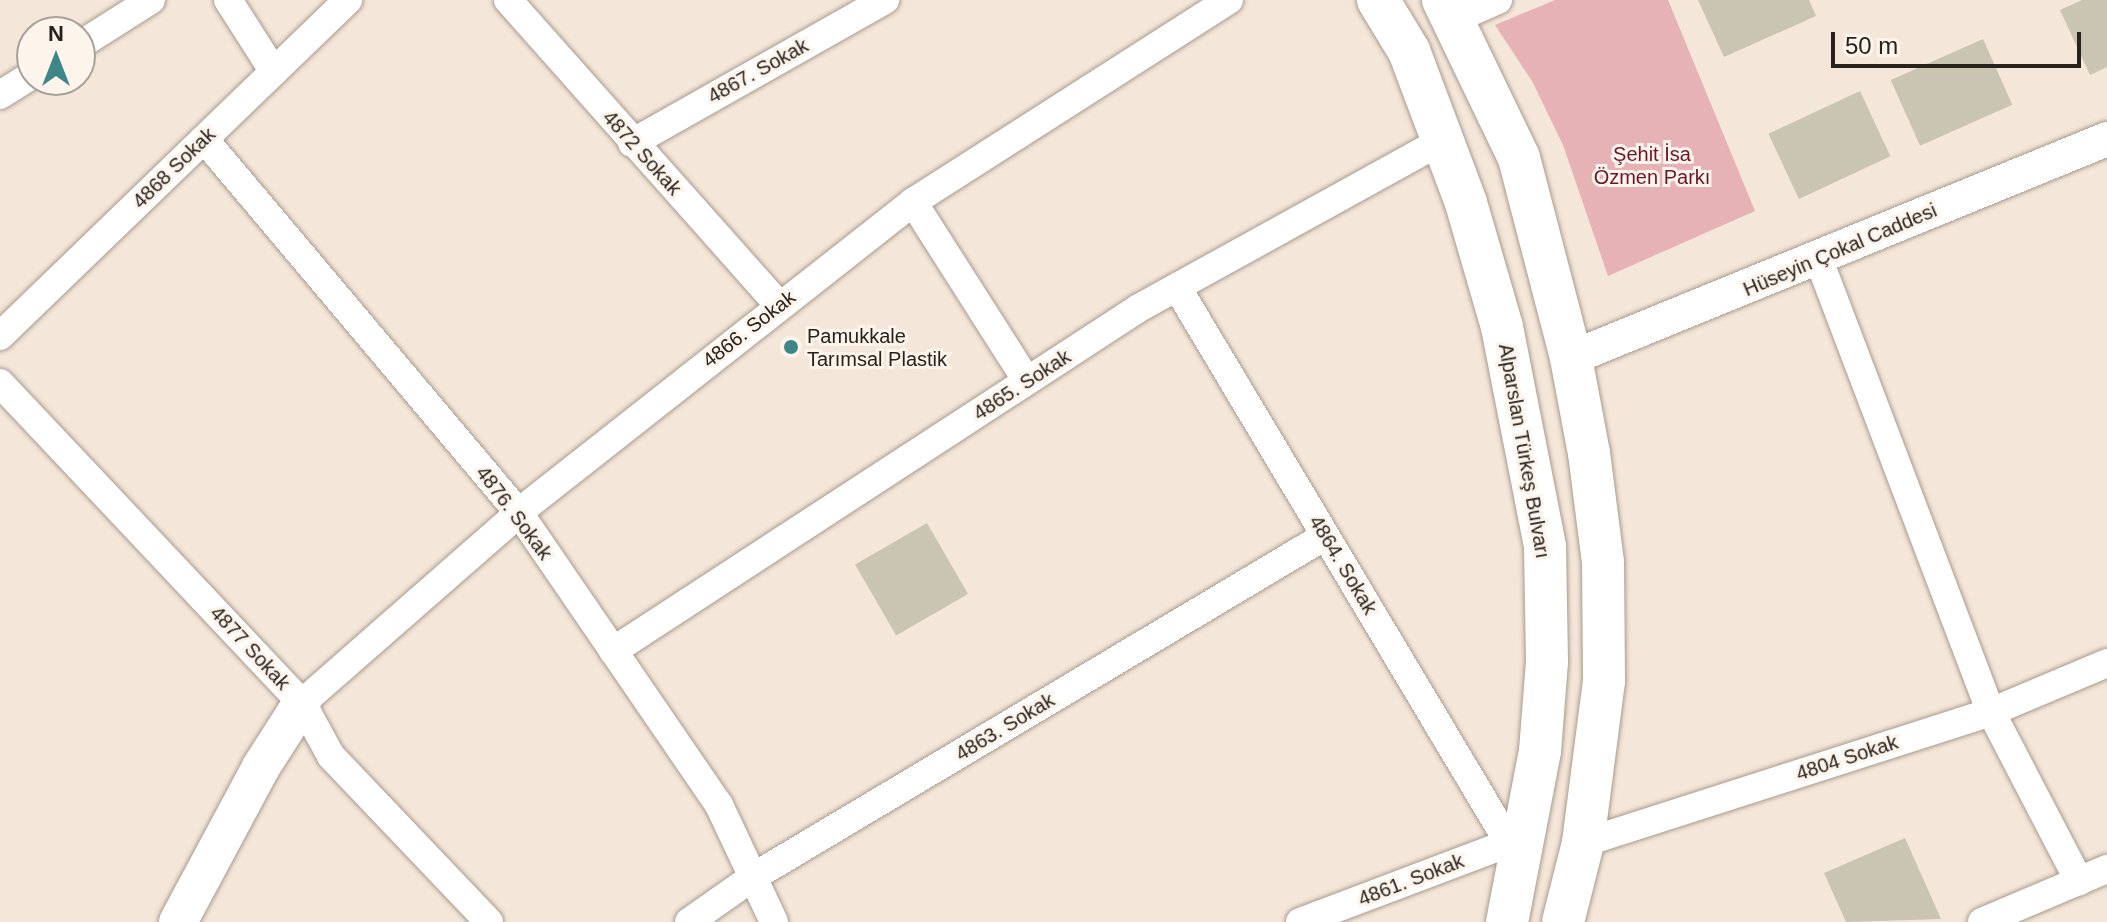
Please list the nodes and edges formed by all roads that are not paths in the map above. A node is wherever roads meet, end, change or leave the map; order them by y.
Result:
1 (151, 0) edge
2 (228, 0) edge
3 (348, 0) edge
4 (508, 0) edge
5 (885, 0) edge
6 (1229, 0) edge
7 (1378, 0) edge
8 (1498, 0) edge
9 (1449, 9) edge
10 (96, 35) edge
11 (274, 72) junction
12 (204, 139) junction
13 (2107, 139) edge
14 (1443, 140) junction
15 (632, 143) junction
16 (913, 202) junction
17 (1819, 260) junction
18 (1177, 287) junction
19 (779, 305) junction
20 (0, 336) edge
21 (1571, 358) junction
22 (1027, 381) junction
23 (0, 383) edge
24 (519, 513) junction
25 (1325, 536) junction
26 (613, 651) junction
27 (2107, 663) edge
28 (302, 703) junction
29 (1991, 712) junction
30 (1583, 843) junction
31 (1516, 845) junction
32 (2107, 869) edge
33 (753, 877) junction
34 (2079, 881) junction
35 (1313, 919) edge
36 (178, 922) edge
37 (489, 922) edge
38 (689, 922) edge
39 (774, 922) edge
40 (1507, 922) edge
41 (1563, 922) edge
42 (1982, 922) edge

1 - 10 street
2 - 11 street
3 - 11 street, 4868 Sokak
4 - 15 street, 4872 Sokak
5 - 15 street, 4867. Sokak
6 - 16 street, 4866. Sokak
7 - 14 main road, Alparslan Türkeş Bulvarı
8 - 9 street
9 - 21 main road
11 - 12 street, 4868 Sokak
12 - 20 street, 4868 Sokak
12 - 24 street, 4876. Sokak
13 - 17 street, Hüseyin Çokal Caddesi
14 - 18 street, 4865. Sokak
14 - 31 main road, Alparslan Türkeş Bulvarı
15 - 19 street, 4872 Sokak
16 - 19 street, 4866. Sokak
16 - 22 street
17 - 21 street, Hüseyin Çokal Caddesi
17 - 29 street
18 - 22 street, 4865. Sokak
18 - 25 street, 4864. Sokak
19 - 24 street, 4866. Sokak
21 - 30 main road
22 - 26 street, 4865. Sokak
23 - 28 street, 4877 Sokak
24 - 26 street, 4876. Sokak
24 - 28 street, 4866. Sokak
25 - 31 street, 4864. Sokak
25 - 33 street, 4863. Sokak
26 - 33 street, 4876. Sokak
27 - 29 street, 4804 Sokak
28 - 36 main road
28 - 37 street, 4877 Sokak
29 - 30 street, 4804 Sokak
29 - 34 street
30 - 41 main road
31 - 35 street, 4861. Sokak
31 - 40 main road, Alparslan Türkeş Bulvarı
32 - 34 street
33 - 38 street, 4863. Sokak
33 - 39 street, 4876. Sokak
34 - 42 street

